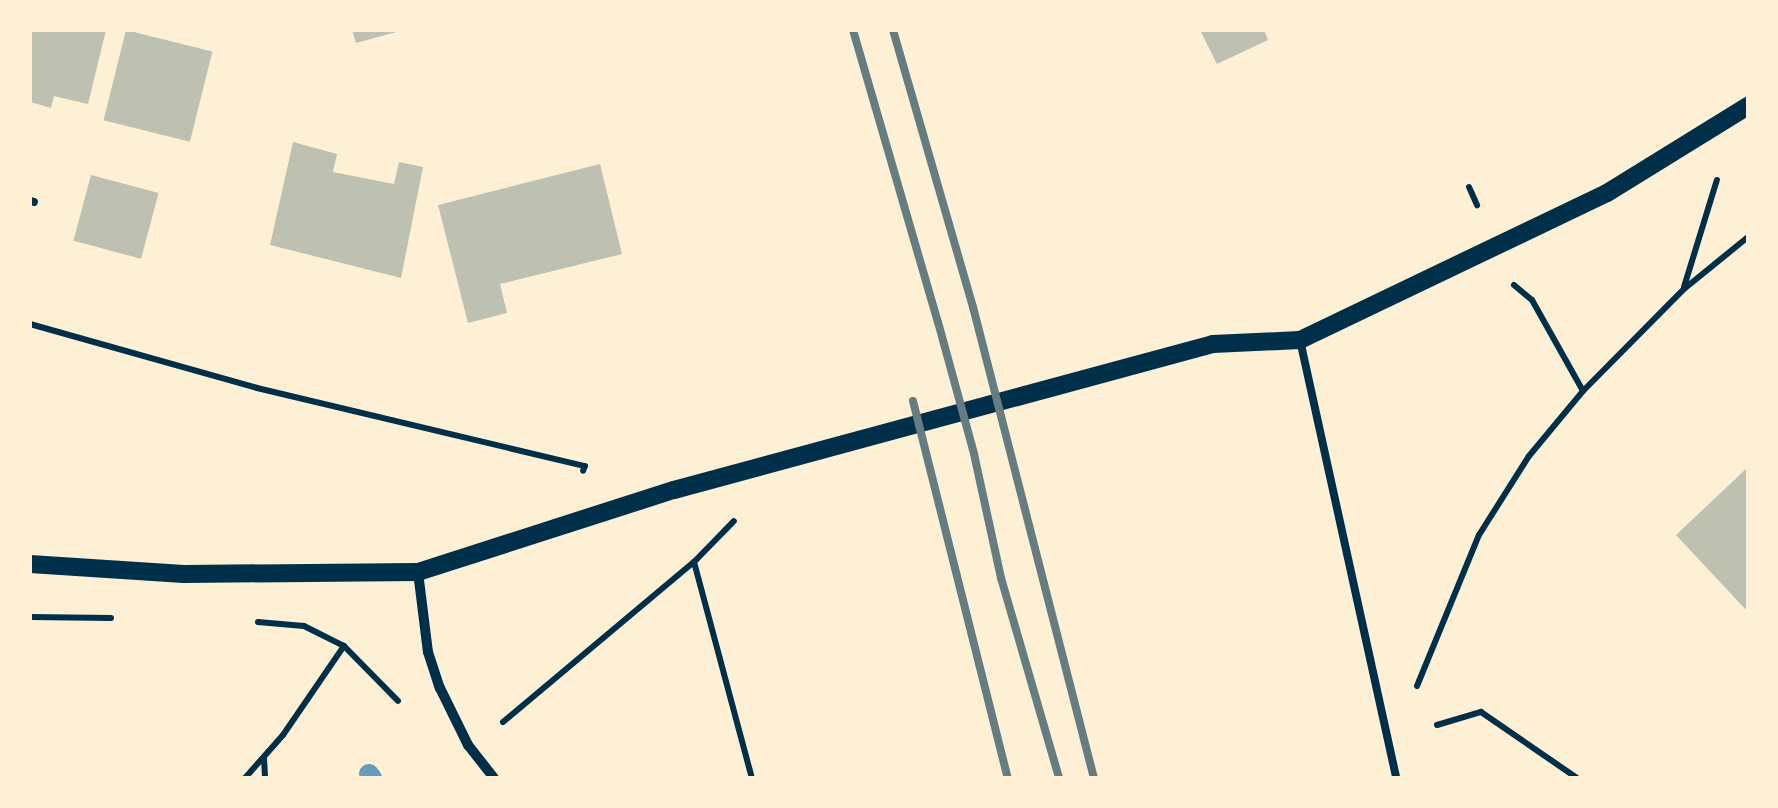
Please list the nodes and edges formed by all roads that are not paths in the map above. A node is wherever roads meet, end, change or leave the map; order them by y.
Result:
1 (1748, 106) edge
2 (1300, 340) junction
3 (30, 564) edge
4 (418, 572) junction
5 (494, 778) edge
6 (1396, 778) edge

1 - 2 street
2 - 4 street
2 - 6 lane
3 - 4 street
4 - 5 street

